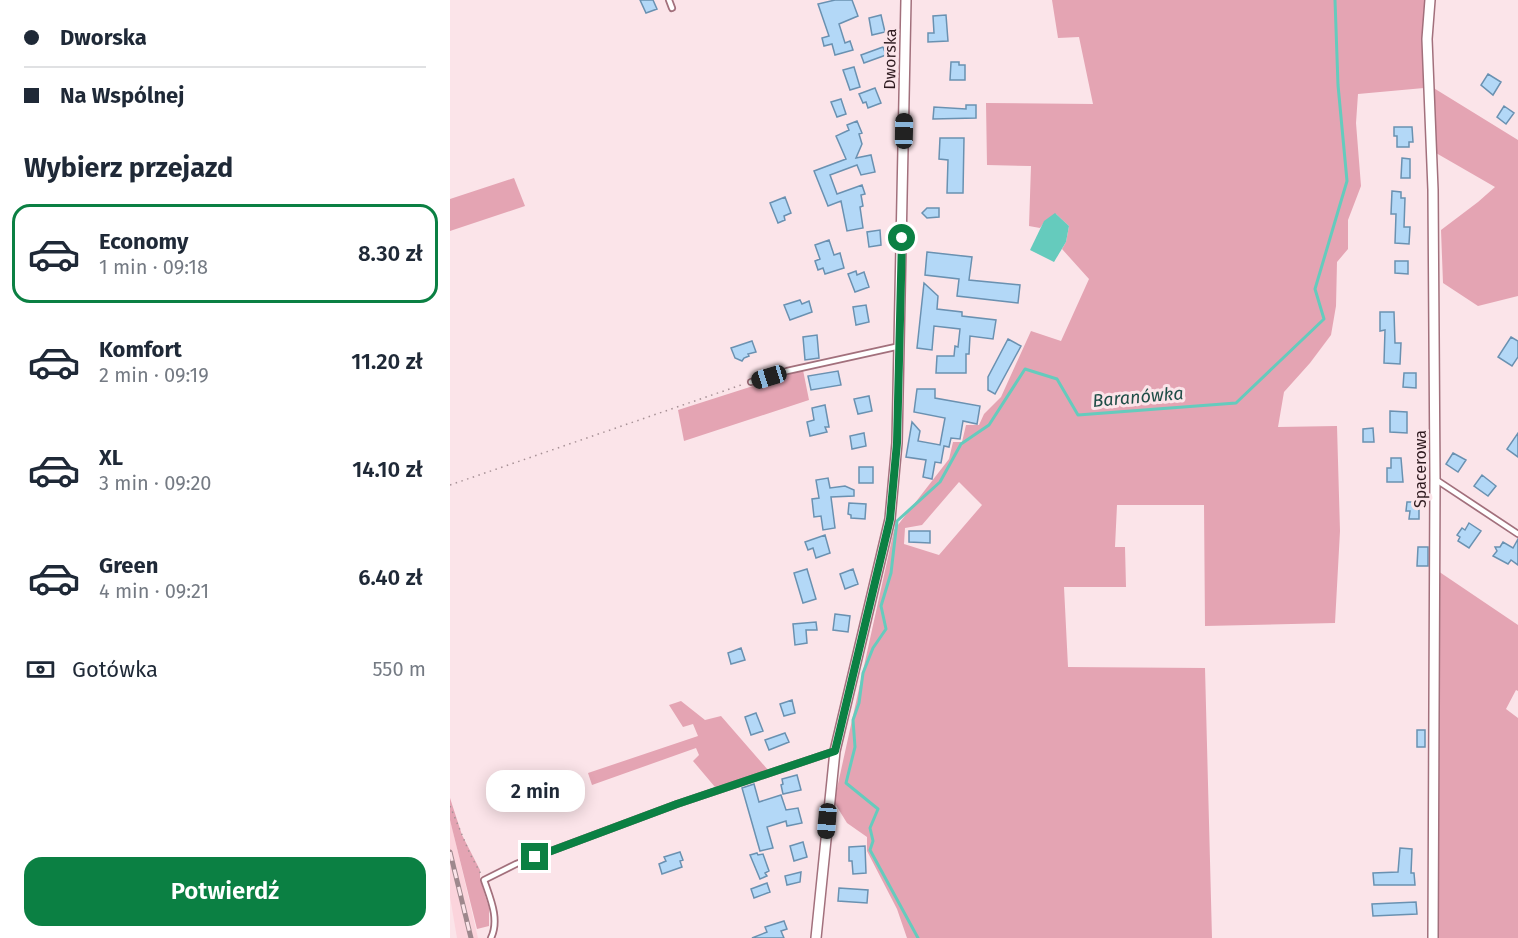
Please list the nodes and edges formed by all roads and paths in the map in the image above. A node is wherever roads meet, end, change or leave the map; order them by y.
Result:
1 (669, 0) edge
2 (906, 0) edge
3 (1430, 0) edge
4 (672, 8) dead end
5 (900, 346) junction
6 (751, 382) joint
7 (1435, 479) junction
8 (450, 485) edge
9 (1518, 534) edge
10 (835, 751) junction
11 (450, 806) edge
12 (484, 880) junction
13 (491, 938) edge
14 (816, 938) edge
15 (1433, 938) edge

1 - 4 lane
2 - 5 street, Dworska
3 - 7 street, Spacerowa
5 - 6 lane
5 - 10 street, Dworska
6 - 8 path
7 - 9 lane
7 - 15 street, Spacerowa
10 - 12 lane
10 - 14 street, Dworska
11 - 12 path
12 - 13 lane

